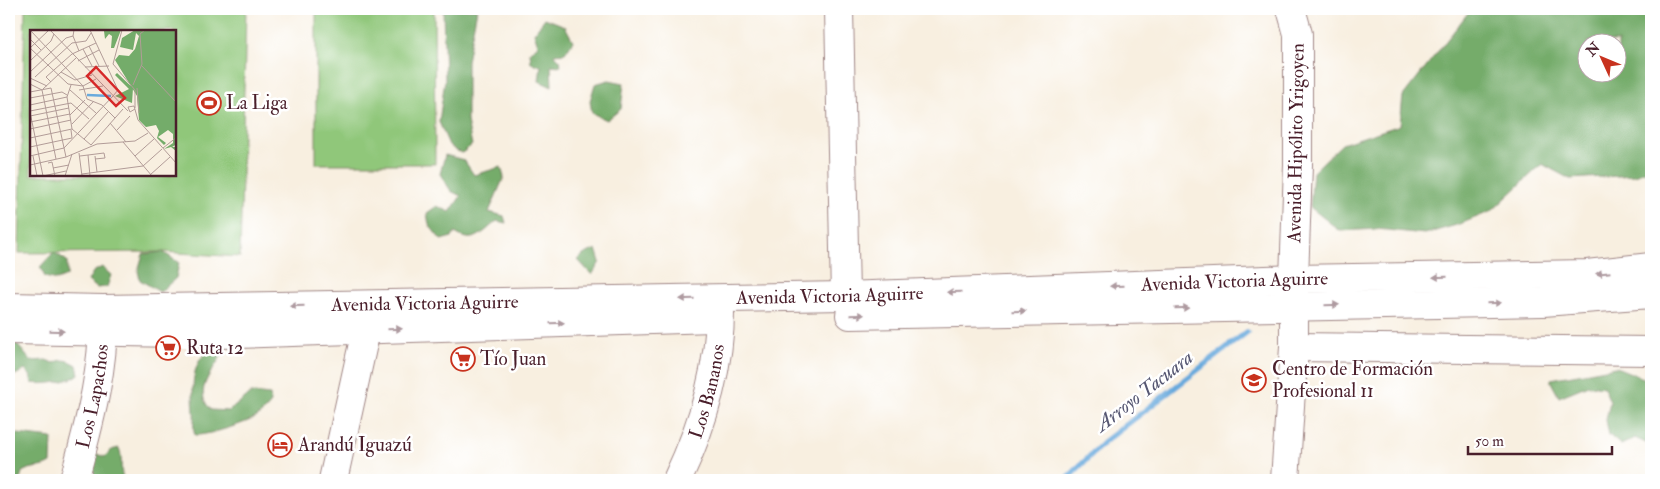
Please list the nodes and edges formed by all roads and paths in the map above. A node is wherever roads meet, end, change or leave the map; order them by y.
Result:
1 (839, 9) edge
2 (1291, 9) edge
3 (1651, 267) edge
4 (1294, 279) junction
5 (1651, 294) edge
6 (845, 296) junction
7 (1295, 306) junction
8 (9, 307) edge
9 (720, 308) junction
10 (367, 318) junction
11 (103, 320) junction
12 (9, 330) edge
13 (1294, 347) junction
14 (1651, 351) edge
15 (74, 480) edge
16 (333, 480) edge
17 (677, 480) edge
18 (1285, 480) edge

1 - 6 main road
2 - 4 main road, Avenida Hipólito Yrigoyen
3 -> 4 main road, Avenida Victoria Aguirre
4 -> 6 main road, Avenida Victoria Aguirre
4 - 7 main road, Avenida Hipólito Yrigoyen
7 -> 5 main road, Avenida Victoria Aguirre
6 - 9 main road, Avenida Victoria Aguirre
9 -> 7 main road, Avenida Victoria Aguirre
7 - 13 main road, Avenida Hipólito Yrigoyen
8 - 11 main road, Avenida Victoria Aguirre
9 - 10 main road, Avenida Victoria Aguirre
9 - 17 main road, Los Bananos
10 - 11 main road, Avenida Victoria Aguirre
10 - 16 main road
12 -> 11 main road, Avenida Victoria Aguirre
11 - 15 main road, Los Lapachos
13 - 14 main road
13 - 18 main road, Avenida Hipólito Yrigoyen

